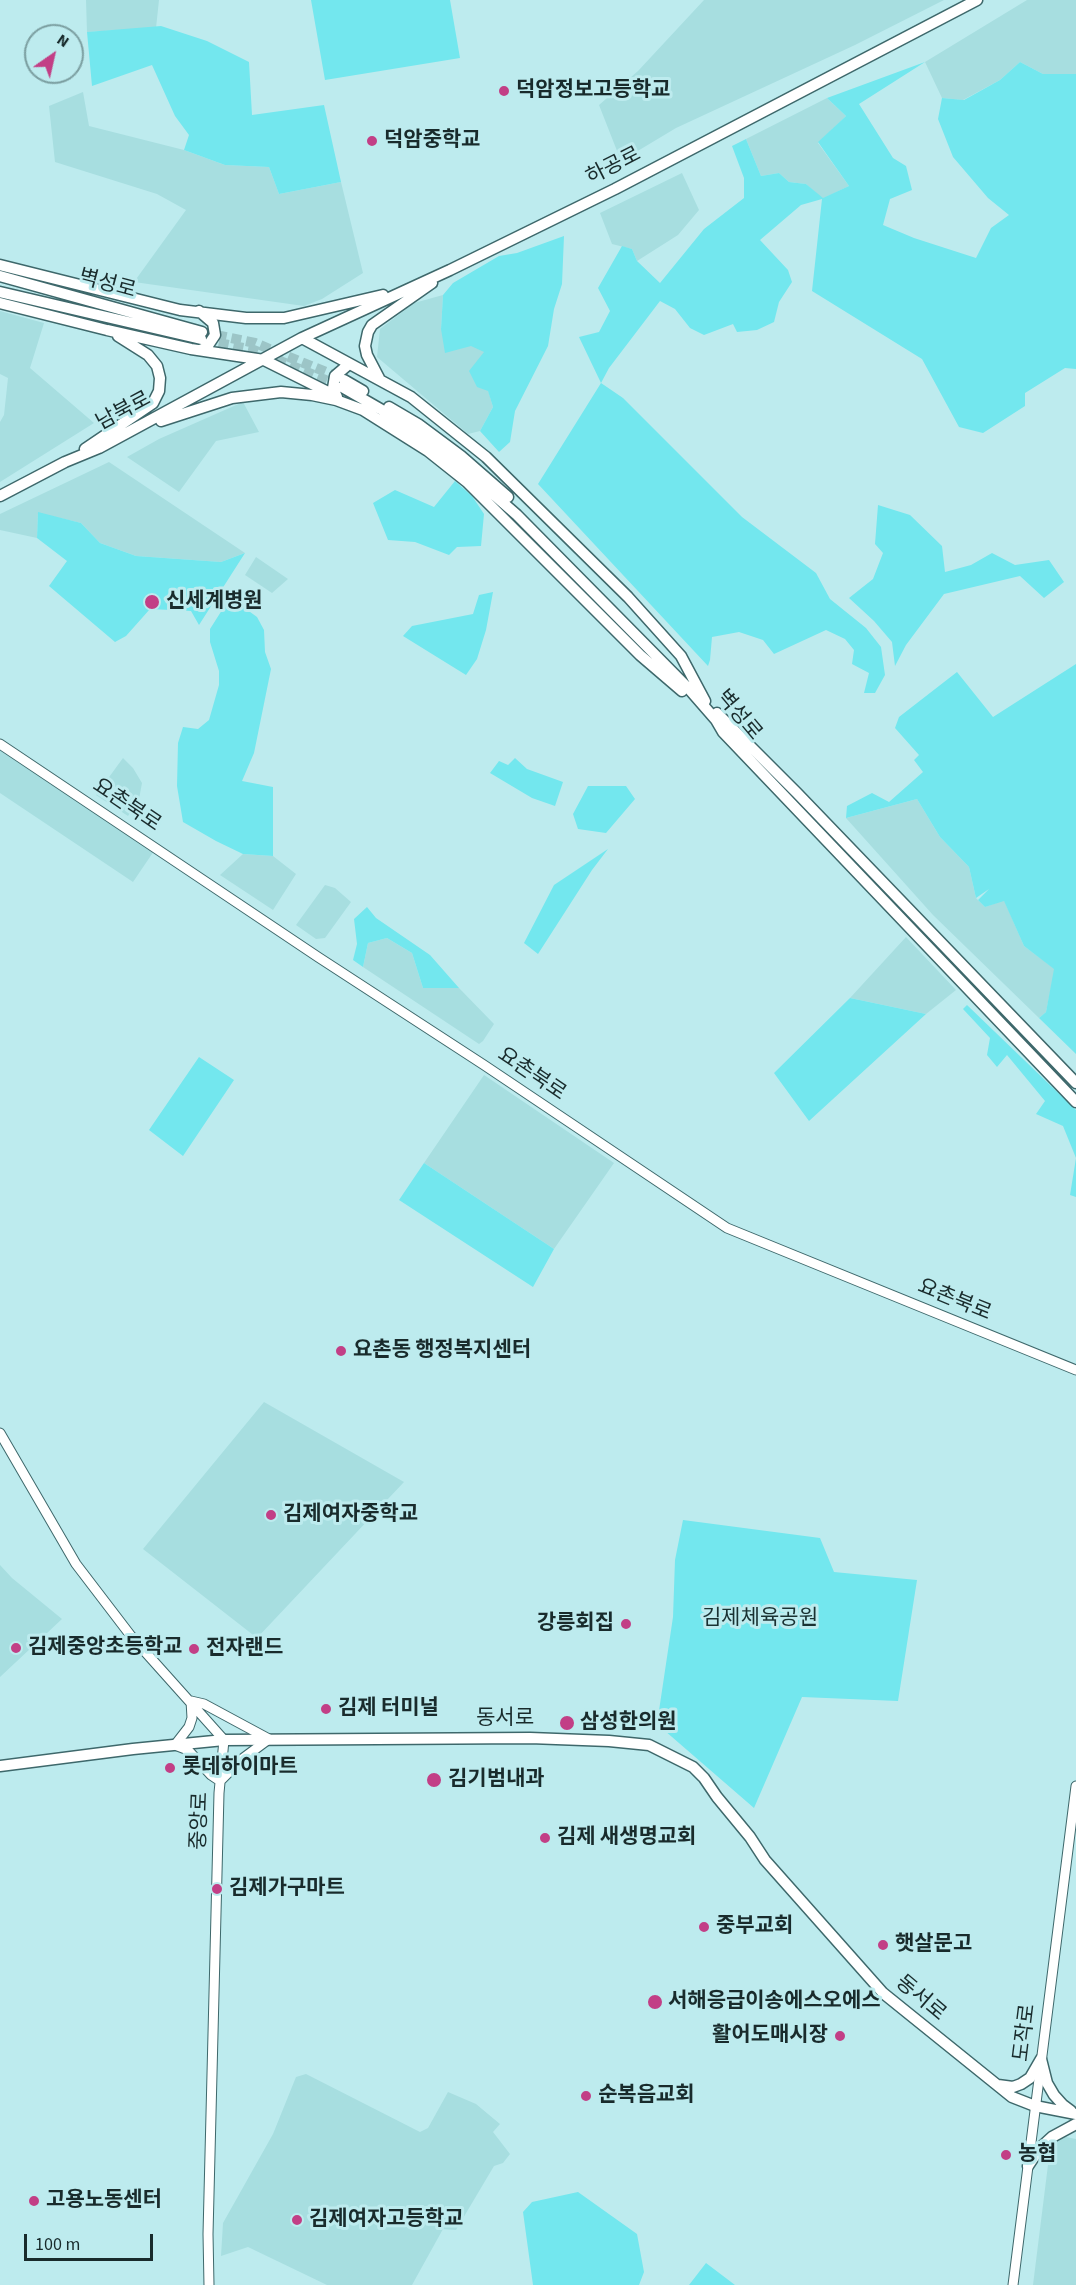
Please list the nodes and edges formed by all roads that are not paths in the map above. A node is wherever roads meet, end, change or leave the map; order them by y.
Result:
1 (977, 0) edge
2 (0, 265) edge
3 (450, 270) junction
4 (0, 276) edge
5 (410, 288) junction
6 (0, 292) edge
7 (0, 303) edge
8 (199, 311) junction
9 (107, 330) junction
10 (302, 338) junction
11 (201, 340) junction
12 (264, 360) junction
13 (349, 364) junction
14 (381, 381) junction
15 (341, 388) junction
16 (363, 411) junction
17 (132, 430) junction
18 (65, 462) junction
19 (0, 496) edge
20 (705, 701) junction
21 (716, 720) junction
22 (0, 744) edge
23 (1076, 1083) edge
24 (1076, 1102) edge
25 (1076, 1370) edge
26 (0, 1433) edge
27 (190, 1701) junction
28 (269, 1739) junction
29 (224, 1740) junction
30 (175, 1745) junction
31 (0, 1766) edge
32 (220, 1781) junction
33 (1076, 1786) edge
34 (1041, 2059) junction
35 (994, 2084) junction
36 (1035, 2106) junction
37 (1076, 2114) edge
38 (1076, 2124) edge
39 (1028, 2166) junction
40 (209, 2285) edge
41 (1013, 2285) edge

1 - 3 main road, 하공로
2 - 8 main road
3 - 5 main road, 하공로
3 - 14 main road
4 - 11 main road, 벽성로
5 - 8 main road
5 - 10 main road, 하공로
6 - 11 main road, 벽성로
7 - 9 main road
8 - 11 main road
9 - 11 main road
9 - 18 main road
10 - 12 main road, 하공로
10 - 13 main road
11 - 12 main road
12 - 15 main road
12 - 17 main road, 남북로
13 - 14 main road
13 - 15 main road
14 - 20 main road
15 - 16 main road
15 - 20 main road, 벽성로
15 - 21 main road, 벽성로
16 - 17 main road
16 - 21 main road
17 - 18 main road, 남북로
18 - 19 main road, 남북로
20 - 23 main road, 벽성로
21 - 24 main road, 벽성로
22 - 25 street, 요촌북로
26 - 27 street
27 - 28 street
27 - 29 street
27 - 30 street
28 - 29 main road, 동서로
28 - 32 street
28 - 35 main road, 동서로
29 - 30 main road, 동서로
29 - 32 street, 중앙로
30 - 31 main road, 동서로
30 - 32 street
32 - 40 street, 중앙로
33 - 34 street, 도작로
34 - 35 main road
34 - 36 street, 도작로
34 - 37 main road
35 - 36 main road, 동서로
36 - 37 main road, 동서로
36 - 39 street, 도작로
38 - 39 main road
39 - 41 street, 도작로

